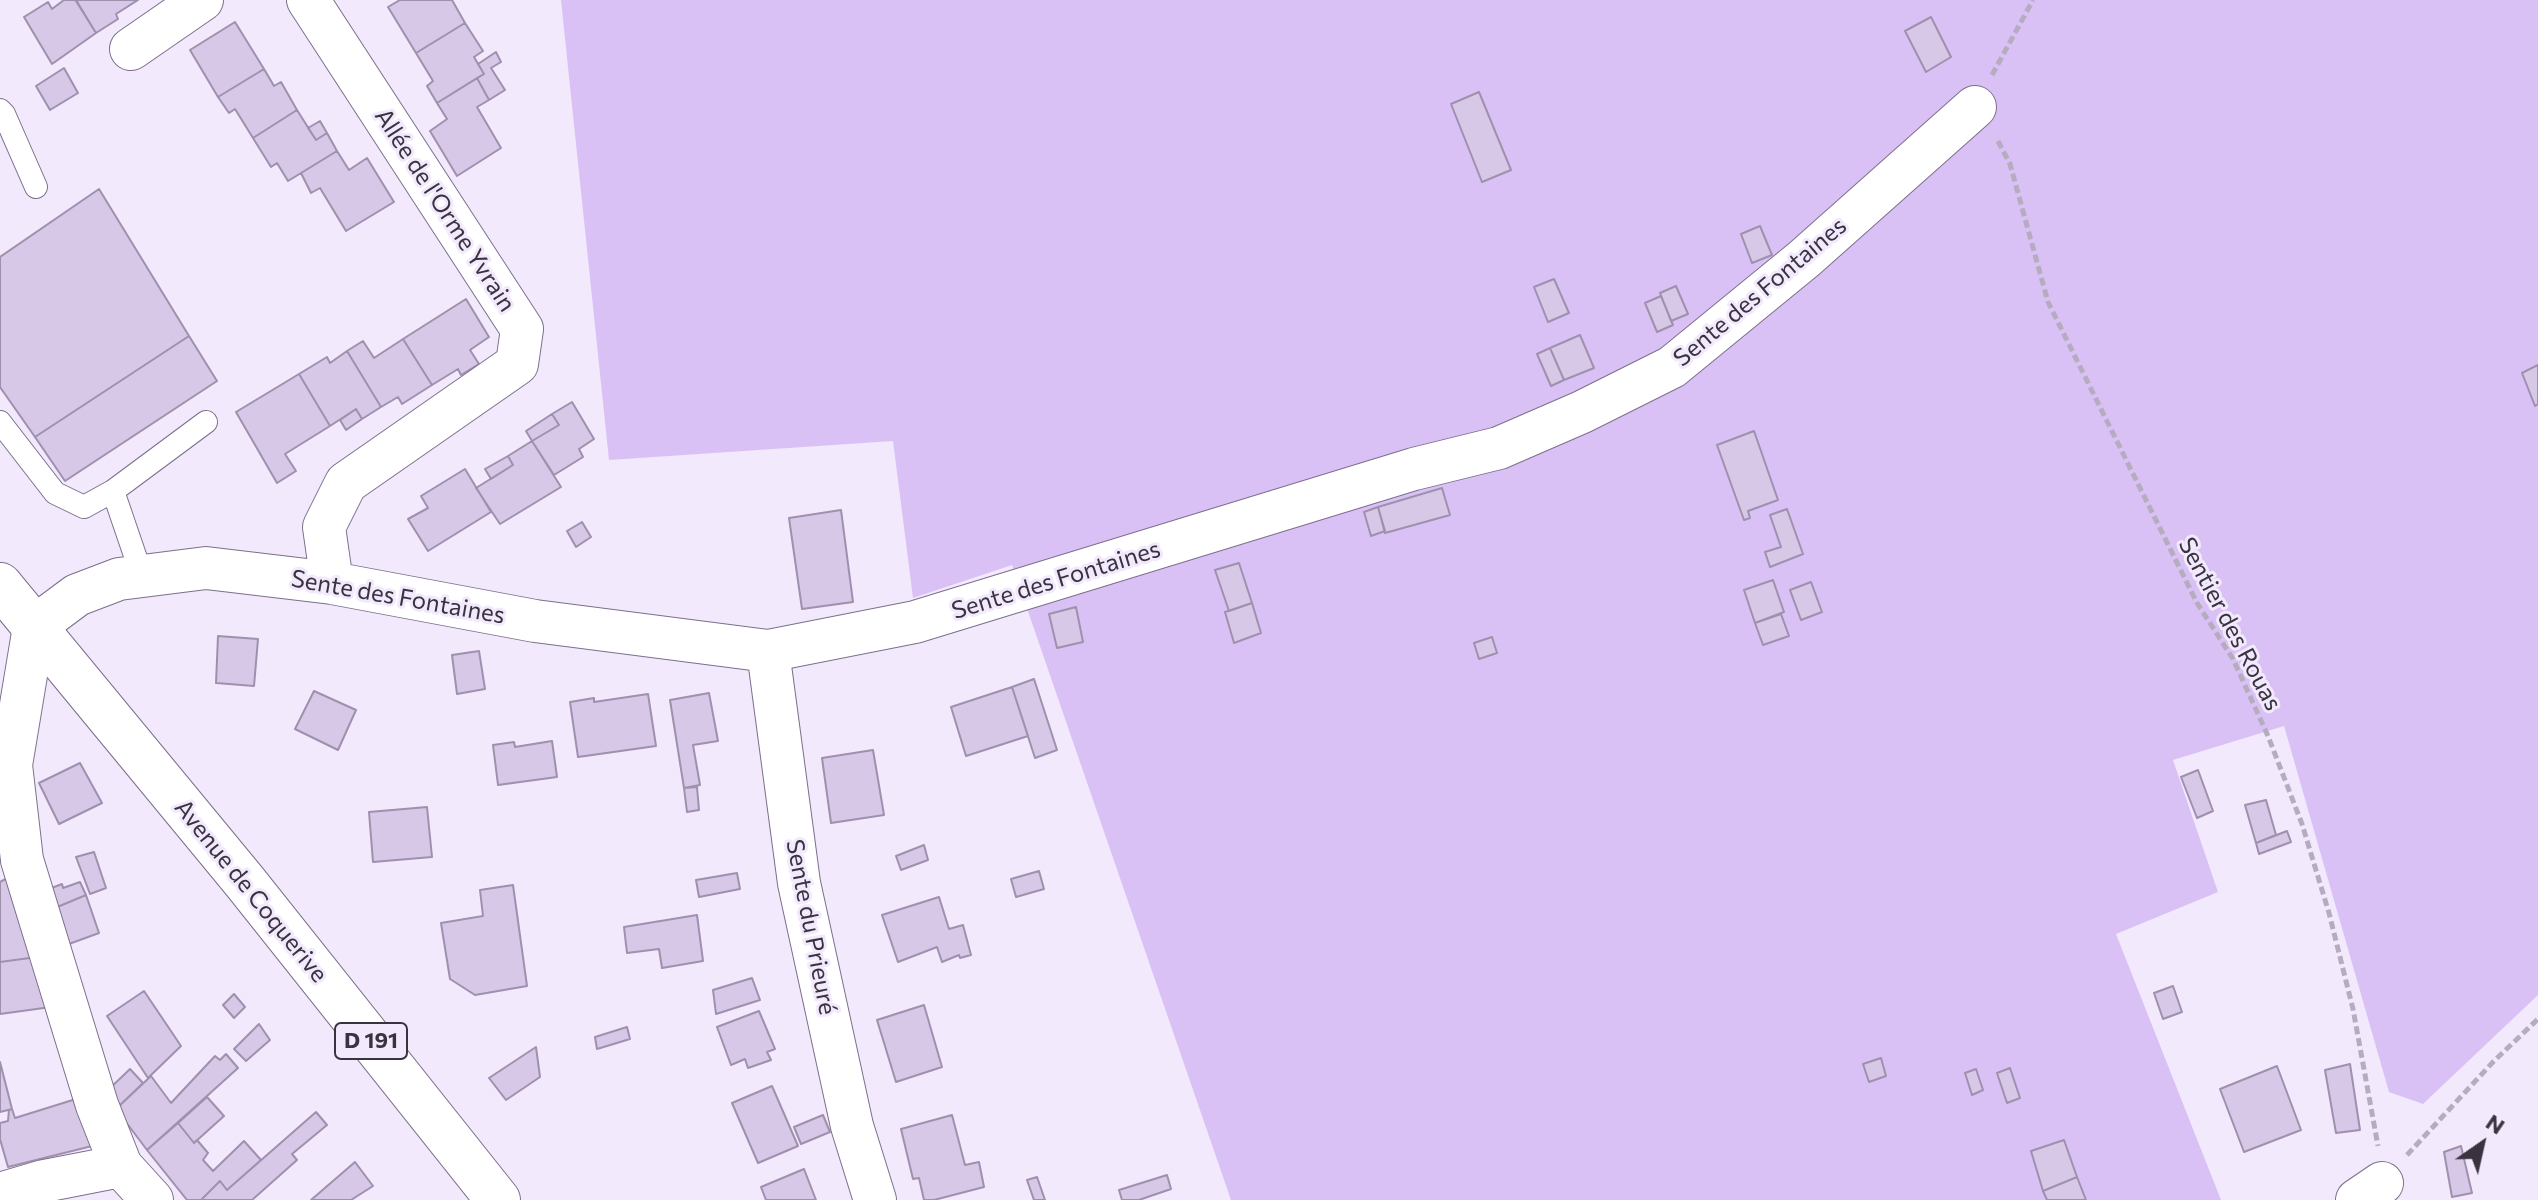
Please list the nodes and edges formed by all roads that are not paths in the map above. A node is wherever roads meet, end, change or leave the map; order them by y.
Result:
1 (202, 0) edge
2 (308, 0) edge
3 (131, 49) dead end
4 (1975, 107) road end
5 (0, 110) edge
6 (36, 187) dead end
7 (0, 422) edge
8 (206, 422) dead end
9 (113, 491) junction
10 (142, 576) junction
11 (332, 583) junction
12 (0, 585) edge
13 (34, 627) junction
14 (768, 651) junction
15 (111, 1183) edge
16 (0, 1194) edge
17 (152, 1200) edge
18 (498, 1200) edge
19 (875, 1200) edge

1 - 3 street
2 - 11 street, Allée de l'Orme Yvrain
4 - 14 street, Sente des Fontaines
5 - 6 lane
7 - 9 lane
8 - 9 lane
9 - 10 lane
10 - 11 street, Sente des Fontaines
10 - 13 street, Sente des Fontaines
11 - 14 street, Sente des Fontaines
12 - 13 main road, Avenue de Coquerive / D 191
13 - 15 street
13 - 18 main road, Avenue de Coquerive / D 191
14 - 19 street, Sente du Prieuré
15 - 16 street
15 - 17 street

